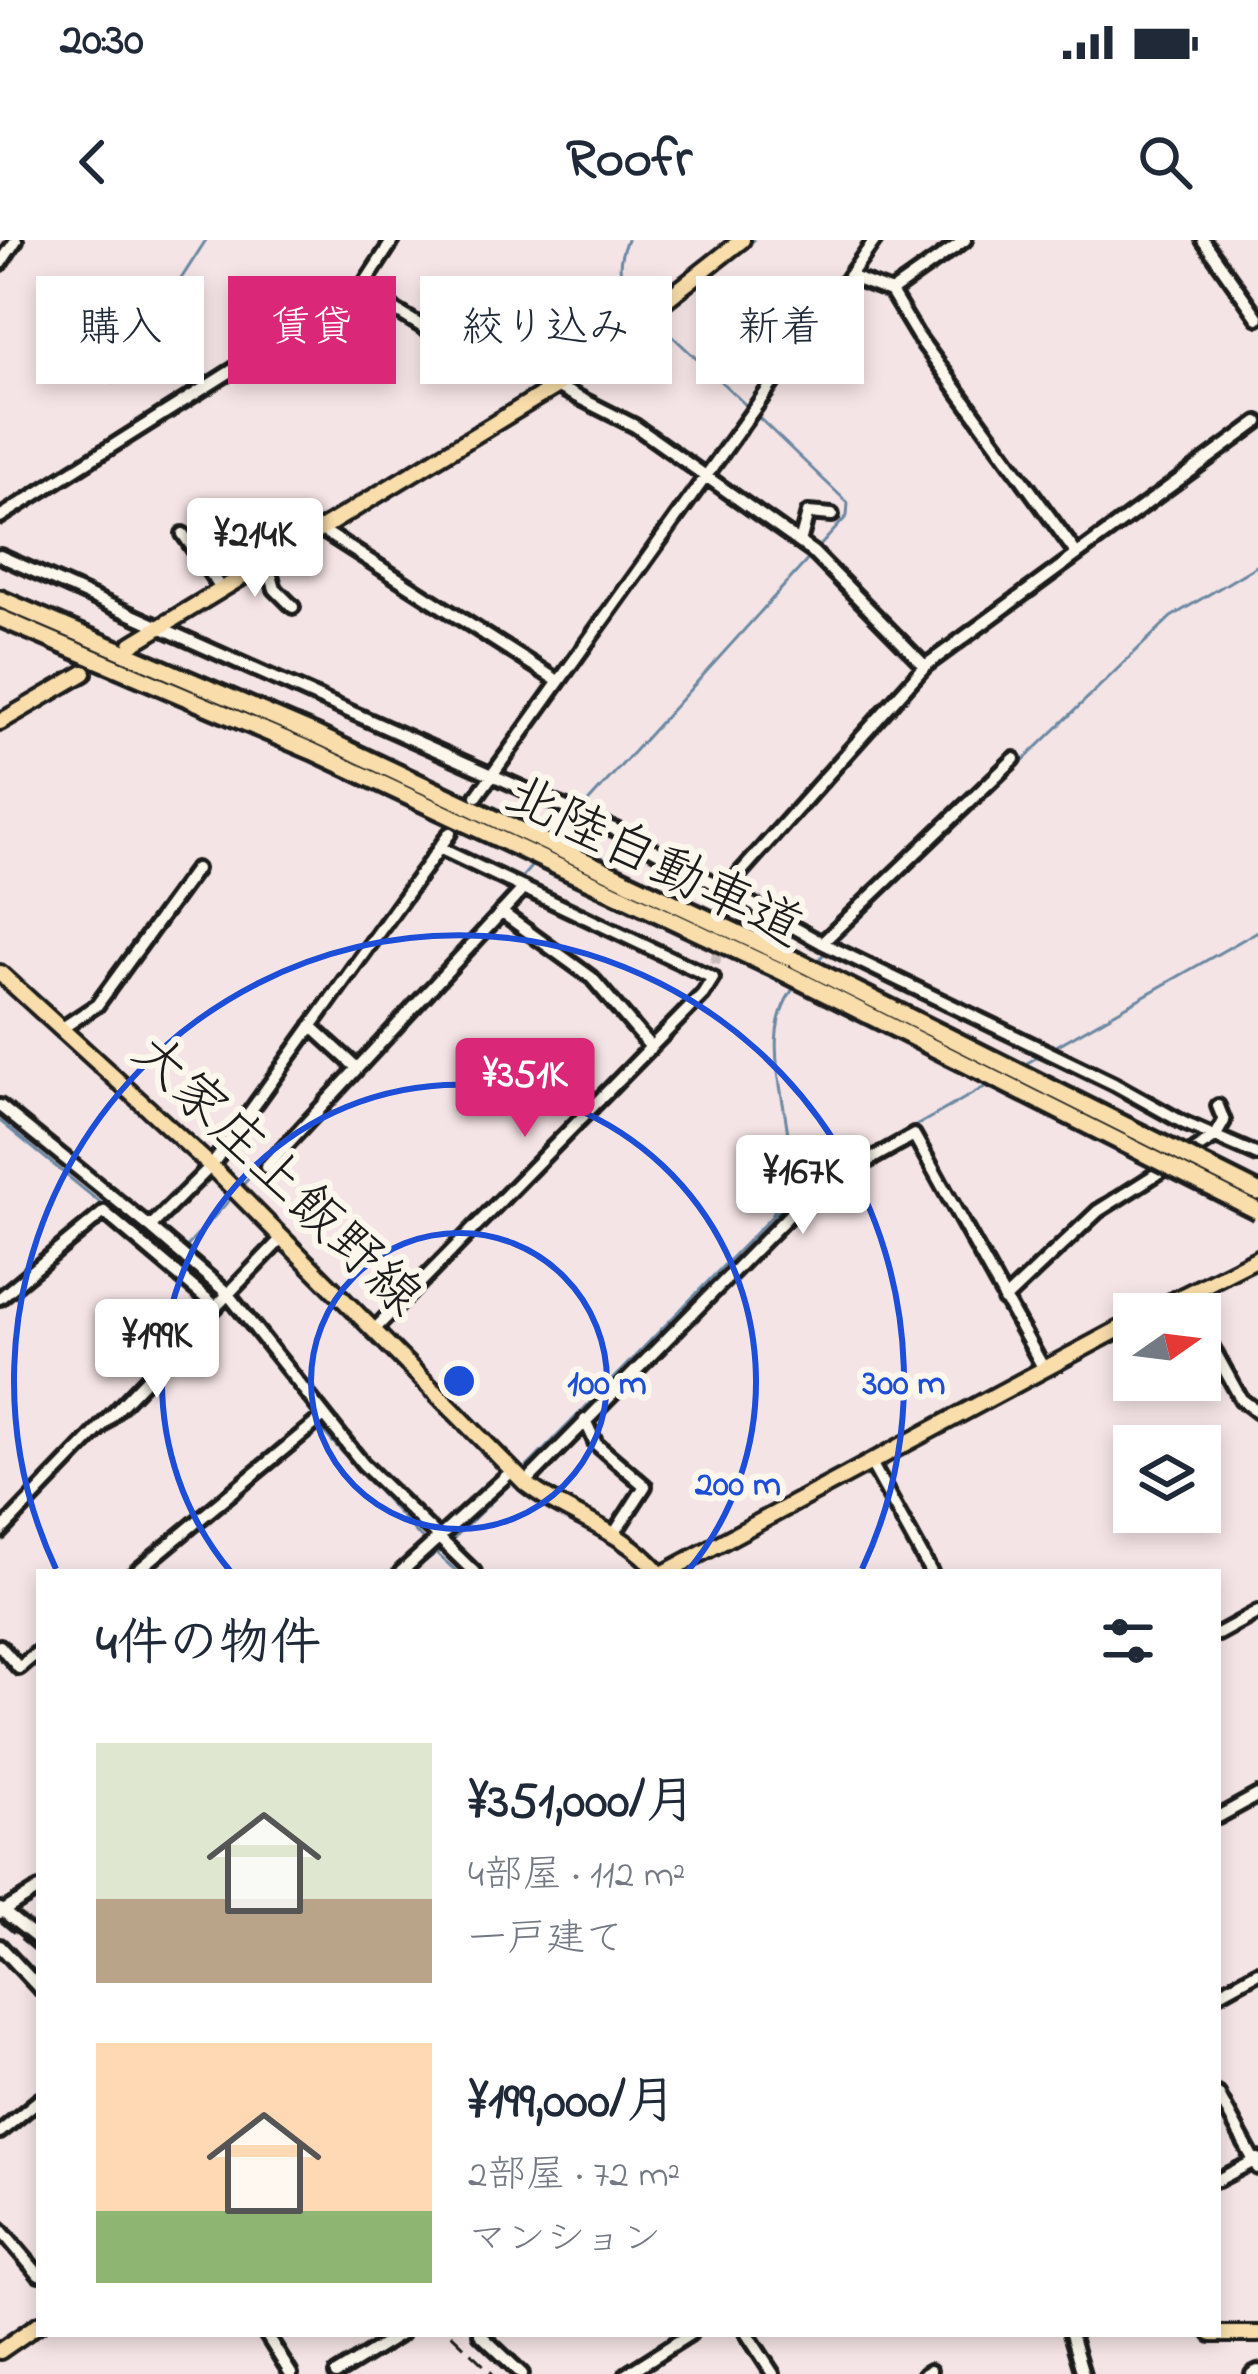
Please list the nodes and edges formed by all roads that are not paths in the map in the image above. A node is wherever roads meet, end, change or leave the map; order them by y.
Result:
1 (16, 240) edge
2 (742, 240) edge
3 (874, 240) edge
4 (965, 240) edge
5 (1203, 240) edge
6 (390, 241) edge
7 (0, 264) edge
8 (369, 276) edge
9 (849, 276) edge
10 (864, 282) edge
11 (891, 292) junction
12 (1258, 318) edge
13 (228, 373) edge
14 (551, 384) edge
15 (772, 384) edge
16 (556, 386) junction
17 (1258, 422) edge
18 (707, 474) junction
19 (832, 515) dead end
20 (0, 518) edge
21 (322, 530) junction
22 (184, 534) dead end
23 (800, 542) junction
24 (1076, 554) junction
25 (0, 556) edge
26 (267, 563) junction
27 (222, 590) junction
28 (0, 599) edge
29 (293, 607) dead end
30 (0, 618) edge
31 (161, 627) junction
32 (132, 644) dead end
33 (925, 666) junction
34 (84, 673) dead end
35 (558, 681) junction
36 (0, 722) edge
37 (1014, 759) dead end
38 (493, 775) junction
39 (477, 796) dead end
40 (450, 833) dead end
41 (439, 848) junction
42 (196, 869) dead end
43 (524, 887) junction
44 (728, 890) junction
45 (501, 911) junction
46 (724, 913) dead end
47 (823, 943) junction
48 (791, 967) junction
49 (0, 973) edge
50 (311, 1026) junction
51 (61, 1029) junction
52 (649, 1045) junction
53 (357, 1068) junction
54 (0, 1106) edge
55 (1218, 1106) dead end
56 (1215, 1137) junction
57 (1145, 1154) junction
58 (1258, 1155) edge
59 (211, 1166) junction
60 (266, 1167) dead end
61 (1258, 1188) edge
62 (1258, 1211) edge
63 (1258, 1222) edge
64 (150, 1227) junction
65 (282, 1238) junction
66 (1258, 1258) edge
67 (227, 1293) junction
68 (1187, 1293) edge
69 (0, 1298) edge
70 (1004, 1300) junction
71 (214, 1305) junction
72 (373, 1330) junction
73 (1113, 1332) edge
74 (1221, 1363) edge
75 (1044, 1369) junction
76 (1258, 1412) edge
77 (324, 1416) junction
78 (585, 1420) junction
79 (870, 1461) junction
80 (512, 1471) junction
81 (525, 1483) junction
82 (0, 1532) edge
83 (614, 1534) junction
84 (439, 1537) junction
85 (140, 1569) edge
86 (403, 1569) edge
87 (471, 1569) edge
88 (658, 1569) edge
89 (668, 1569) edge
90 (929, 1569) edge
91 (1258, 1612) edge
92 (1221, 1632) edge
93 (0, 1646) edge
94 (36, 1654) edge
95 (1258, 1795) edge
96 (1221, 1815) edge
97 (36, 1890) edge
98 (1, 1911) edge
99 (36, 1938) edge
100 (0, 1946) edge
101 (1258, 1972) edge
102 (36, 1985) edge
103 (1221, 1992) edge
104 (1221, 2099) edge
105 (36, 2102) edge
106 (0, 2132) edge
107 (1257, 2162) edge
108 (1221, 2179) edge
109 (0, 2229) edge
110 (36, 2271) edge
111 (36, 2326) edge
112 (1221, 2334) edge
113 (1258, 2334) edge
114 (268, 2337) edge
115 (396, 2337) edge
116 (483, 2337) edge
117 (686, 2337) edge
118 (750, 2337) edge
119 (1072, 2337) edge
120 (0, 2351) edge
121 (291, 2374) edge
122 (336, 2374) edge
123 (522, 2374) edge
124 (627, 2374) edge
125 (773, 2374) edge
126 (1083, 2374) edge

1 - 7 street
2 - 16 main road
3 - 9 street
4 - 11 street
5 - 12 street
6 - 8 street
10 - 11 street
11 - 24 street
13 - 20 street
14 - 16 street
15 - 18 street
16 - 18 street
16 - 21 main road
17 - 24 street
18 - 23 street
18 - 35 street
19 - 23 street
21 - 26 main road
21 - 35 street
22 - 27 street
23 - 33 street
24 - 33 street
25 - 31 street
26 - 27 main road
26 - 29 street
27 - 31 main road
28 - 48 highway, 北陸自動車道
30 - 48 highway, 北陸自動車道
31 - 32 main road
31 - 38 street
33 - 44 street
34 - 36 main road
35 - 38 street
37 - 47 street
38 - 39 street
38 - 44 street
40 - 41 street
41 - 43 street
41 - 50 street
42 - 51 street
43 - 45 street
43 - 52 street
44 - 46 street
44 - 47 street
45 - 52 street
45 - 53 street
47 - 56 street
48 - 57 highway, 北陸自動車道, bridge
48 - 61 highway, 北陸自動車道, bridge
49 - 51 main road, 大家庄上飯野線
50 - 53 street
50 - 59 street
51 - 59 main road, 大家庄上飯野線
52 - 72 street
53 - 60 street
54 - 64 street
55 - 56 street
56 - 58 street
56 - 70 street
57 - 62 highway, 北陸自動車道, bridge
57 - 63 highway, bridge
59 - 64 street
59 - 65 main road, 大家庄上飯野線
64 - 67 street
65 - 67 street
65 - 72 main road, 大家庄上飯野線
66 - 68 main road
67 - 71 street
67 - 77 street
69 - 71 street
70 - 75 street
70 - 78 street
71 - 82 street
72 - 80 main road, 大家庄上飯野線
73 - 75 main road
74 - 76 street
75 - 79 main road
77 - 84 street
77 - 85 street
78 - 81 street
78 - 83 street
79 - 89 main road
79 - 90 street
80 - 81 main road, 大家庄上飯野線
80 - 84 street
81 - 83 main road, 大家庄上飯野線
83 - 88 main road, 大家庄上飯野線
84 - 86 street
84 - 87 street
91 - 92 street
93 - 94 street
95 - 96 street
97 - 98 street
98 - 99 street
100 - 102 street
101 - 103 street
104 - 107 street
105 - 106 street
107 - 108 street
109 - 110 street
111 - 120 main road
112 - 113 main road
114 - 121 street
115 - 122 street
116 - 123 street
117 - 124 street
118 - 125 street
119 - 126 street

